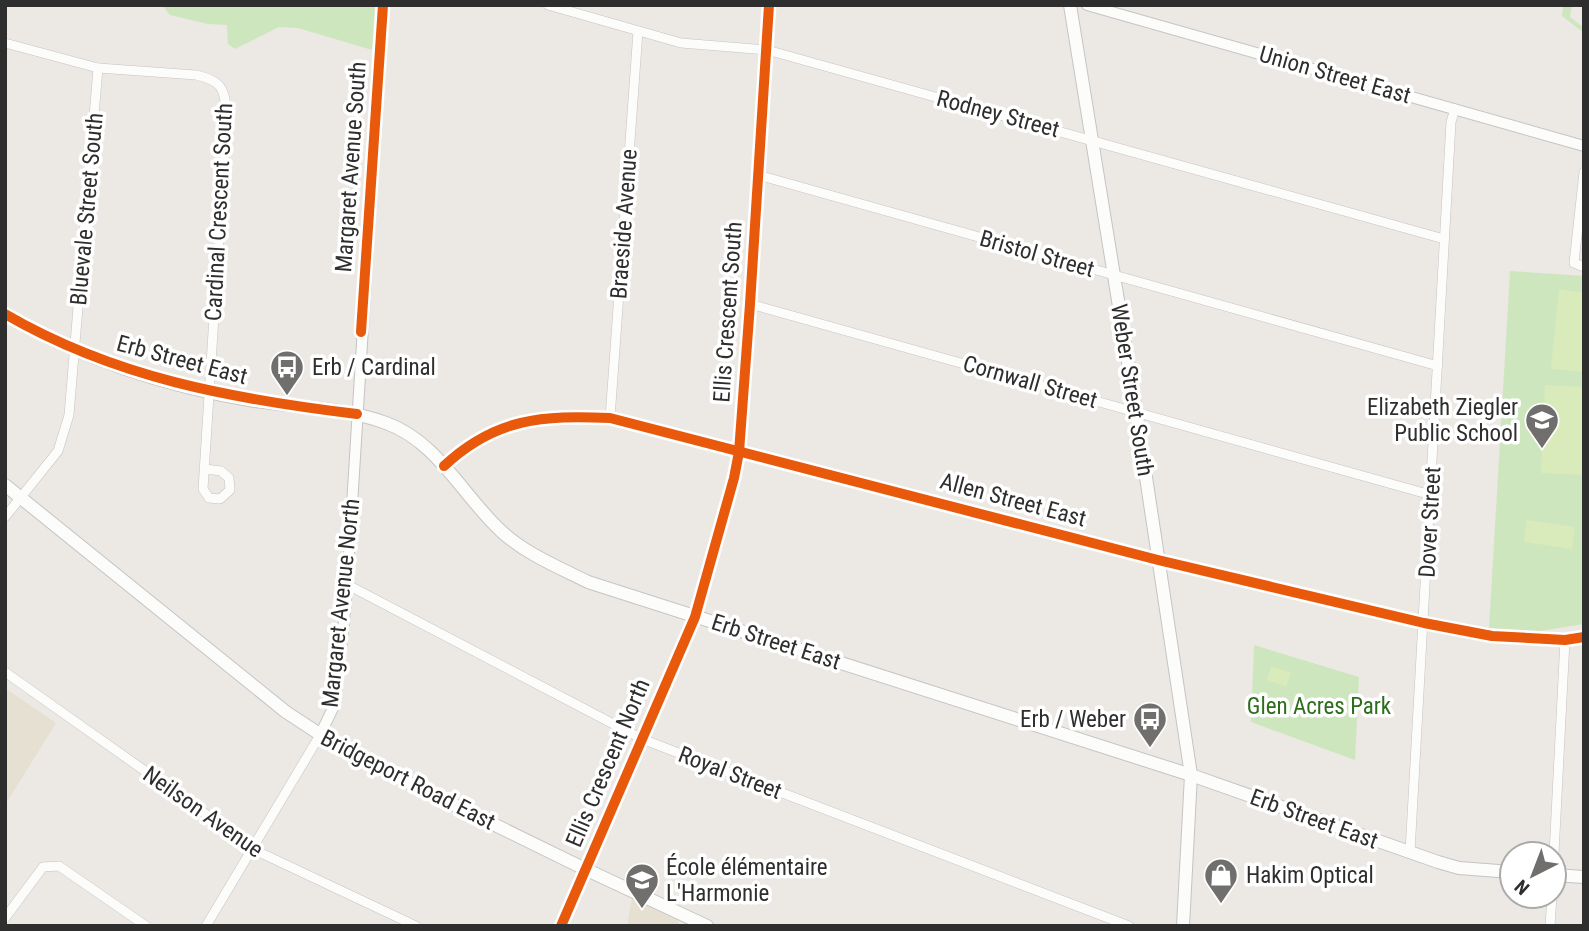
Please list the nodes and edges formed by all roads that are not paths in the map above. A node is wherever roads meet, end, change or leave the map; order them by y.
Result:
1 (383, 5) edge
2 (548, 5) edge
3 (769, 5) edge
4 (1070, 5) edge
5 (1087, 5) edge
6 (638, 31) junction
7 (5, 44) edge
8 (767, 50) junction
9 (98, 68) junction
10 (1455, 109) junction
11 (1092, 140) junction
12 (1584, 146) edge
13 (1584, 172) edge
14 (758, 175) junction
15 (1444, 239) junction
16 (1584, 267) edge
17 (1114, 276) junction
18 (750, 304) junction
19 (5, 314) edge
20 (75, 350) junction
21 (1438, 366) junction
22 (208, 392) junction
23 (1136, 411) junction
24 (357, 414) junction
25 (610, 418) junction
26 (739, 452) junction
27 (444, 466) junction
28 (205, 469) dead end
29 (5, 485) edge
30 (1431, 495) junction
31 (20, 498) junction
32 (5, 517) edge
33 (1158, 559) junction
34 (346, 584) junction
35 (695, 617) junction
36 (1424, 623) junction
37 (1584, 637) edge
38 (1565, 640) junction
39 (5, 672) edge
40 (320, 736) junction
41 (642, 739) junction
42 (1191, 775) junction
43 (1555, 840) edge
44 (253, 848) junction
45 (1410, 852) junction
46 (585, 869) junction
47 (1498, 871) edge
48 (7, 915) edge
49 (10, 926) edge
50 (146, 926) edge
51 (206, 926) edge
52 (416, 926) edge
53 (561, 926) edge
54 (707, 926) edge
55 (1129, 926) edge
56 (1183, 926) edge

1 - 24 street, Margaret Avenue South
2 - 6 street, Rodney Street
3 - 8 street, Ellis Crescent South
4 - 11 main road, Weber Street South
5 - 10 street, Union Street East
6 - 8 street, Rodney Street
6 - 25 street, Braeside Avenue
7 - 9 street, Cardinal Crescent South
8 - 11 street, Rodney Street
8 - 14 street, Ellis Crescent South
9 - 20 street, Bluevale Street South
9 - 22 street, Cardinal Crescent South
10 - 12 street, Union Street East
10 - 15 street, Dover Street
11 - 15 street, Rodney Street
11 - 17 main road, Weber Street South
13 - 16 street
14 - 17 street, Bristol Street
14 - 18 street, Ellis Crescent South
15 - 21 street, Dover Street
17 - 21 street, Bristol Street
17 - 23 main road, Weber Street South
18 - 23 street, Cornwall Street
18 - 26 street, Ellis Crescent South
19 - 20 main road, Erb Street East
20 - 22 main road, Erb Street East
20 - 31 street, Bluevale Street South
21 - 30 street, Dover Street
22 - 24 main road, Erb Street East
22 - 28 street
23 - 30 street, Cornwall Street
23 - 33 main road, Weber Street South
24 - 27 main road, Erb Street East
24 - 34 street, Margaret Avenue North
25 - 26 street, Allen Street East
25 - 27 street, Allen Street East
26 - 33 street, Allen Street East
26 - 35 street, Ellis Crescent South
27 - 35 main road, Erb Street East
29 - 31 main road, Bridgeport Road East
30 - 36 street, Dover Street
31 - 32 street, Bluevale Street South
31 - 40 main road, Bridgeport Road East
33 - 36 street, Allen Street East
33 - 42 main road, Weber Street South
34 - 40 street, Margaret Avenue North
34 - 41 street, Royal Street
35 - 41 street, Ellis Crescent North
35 - 42 main road, Erb Street East
36 - 38 street, Allen Street East
36 - 45 street, Dover Street
37 - 38 street, Allen Street East
38 - 43 street
39 - 44 street, Neilson Avenue
40 - 44 street, Margaret Avenue North
40 - 46 main road, Bridgeport Road East
41 - 46 street, Ellis Crescent North
41 - 55 street, Royal Street
42 - 45 main road, Erb Street East
42 - 56 main road, Weber Street South
44 - 51 street, Margaret Avenue North
44 - 52 street, Neilson Avenue
45 - 47 main road, Erb Street East
46 - 53 street, Ellis Crescent North
46 - 54 main road, Bridgeport Road East
48 - 49 street
48 - 50 street

